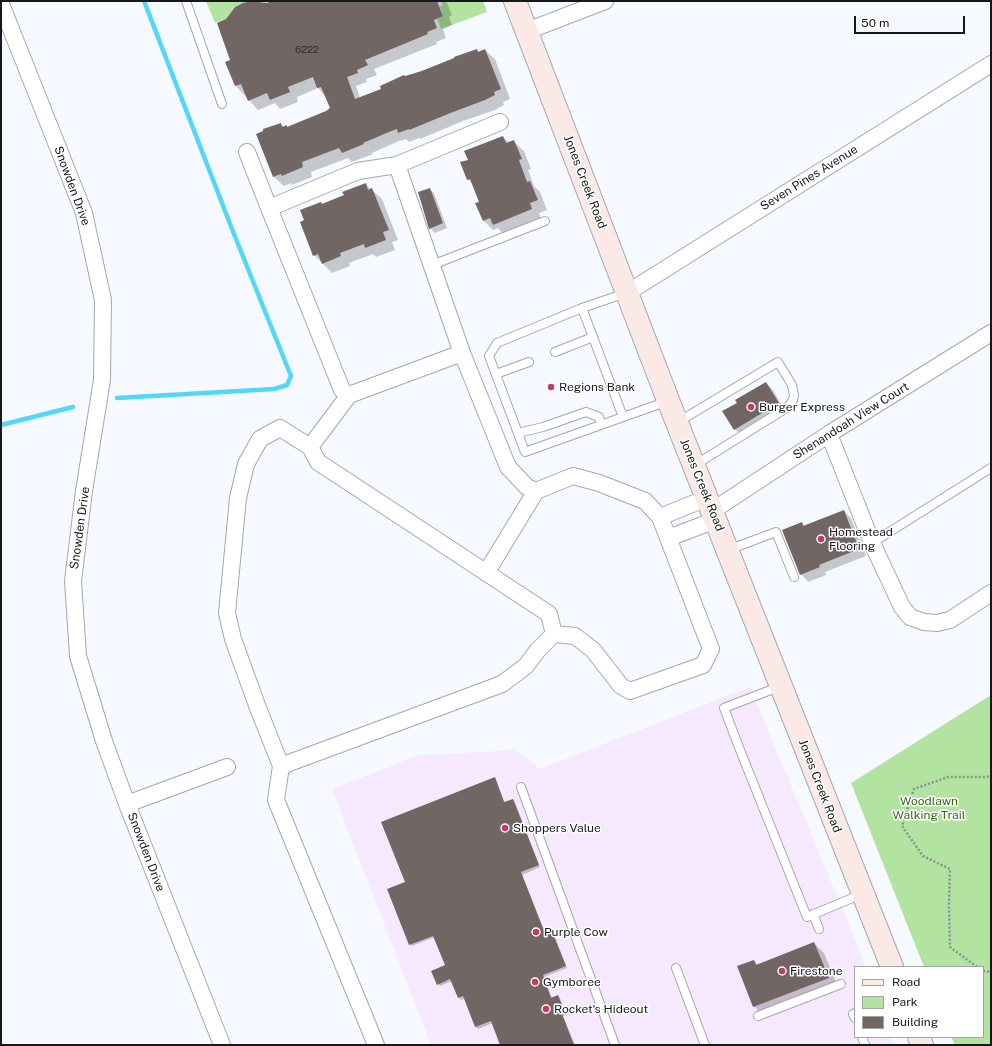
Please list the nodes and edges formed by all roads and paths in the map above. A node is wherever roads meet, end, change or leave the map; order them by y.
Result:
1 (186, 1) edge
2 (515, 1) edge
3 (605, 1) edge
4 (1, 4) edge
5 (527, 31) junction
6 (991, 64) edge
7 (222, 104) dead end
8 (500, 122) dead end
9 (247, 152) dead end
10 (397, 165) junction
11 (269, 208) junction
12 (545, 221) dead end
13 (432, 265) junction
14 (627, 293) junction
15 (582, 308) junction
16 (991, 333) edge
17 (593, 337) junction
18 (555, 352) dead end
19 (462, 353) junction
20 (529, 362) dead end
21 (496, 374) junction
22 (349, 395) junction
23 (668, 400) junction
24 (623, 417) junction
25 (677, 422) junction
26 (601, 425) junction
27 (518, 433) junction
28 (829, 434) junction
29 (310, 447) junction
30 (694, 465) junction
31 (991, 468) edge
32 (536, 491) junction
33 (712, 510) junction
34 (660, 517) junction
35 (668, 538) junction
36 (872, 543) junction
37 (727, 550) junction
38 (486, 573) junction
39 (794, 577) dead end
40 (991, 593) edge
41 (554, 634) junction
42 (781, 686) junction
43 (282, 766) junction
44 (228, 767) dead end
45 (991, 775) edge
46 (521, 787) dead end
47 (127, 804) junction
48 (862, 893) junction
49 (813, 914) junction
50 (819, 929) dead end
51 (892, 966) edge
52 (976, 966) edge
53 (676, 968) dead end
54 (841, 984) dead end
55 (758, 1016) dead end
56 (222, 1045) edge
57 (376, 1045) edge
58 (615, 1045) edge
59 (705, 1045) edge

1 - 7 lane
2 - 5 main road, Jones Creek Road
3 - 5 street
4 - 47 street, Snowden Drive
5 - 14 main road, Jones Creek Road
6 - 14 street, Seven Pines Avenue
8 - 10 street
9 - 11 street
10 - 11 street
10 - 13 street
11 - 22 street
12 - 13 lane
13 - 19 street
14 - 15 lane
14 - 23 main road, Jones Creek Road
15 - 17 lane
15 - 21 lane
16 - 28 street, Shenandoah View Court
17 - 18 lane
17 - 24 lane
19 - 22 street
19 - 32 street
20 - 21 lane
21 - 27 lane
22 - 29 street
23 - 24 lane
23 - 25 main road, Jones Creek Road
24 - 26 lane
25 - 30 main road, Jones Creek Road
25 - 30 lane
26 - 27 lane
26 - 27 lane
28 - 33 street, Shenandoah View Court
28 - 36 street
29 - 38 street
29 - 43 street
30 - 33 main road, Jones Creek Road
31 - 36 lane
32 - 34 street
32 - 38 street
33 - 34 street
33 - 35 street
33 - 37 main road, Jones Creek Road
34 - 35 street
35 - 41 street
36 - 40 street
37 - 39 lane
37 - 42 main road, Jones Creek Road
38 - 41 street
41 - 43 street
42 - 48 main road, Jones Creek Road
42 - 49 lane
43 - 57 street
44 - 47 street
45 - 52 path
46 - 58 lane
47 - 56 street, Snowden Drive
48 - 49 lane
48 - 51 main road, Jones Creek Road
49 - 50 lane
53 - 59 lane
54 - 55 lane

